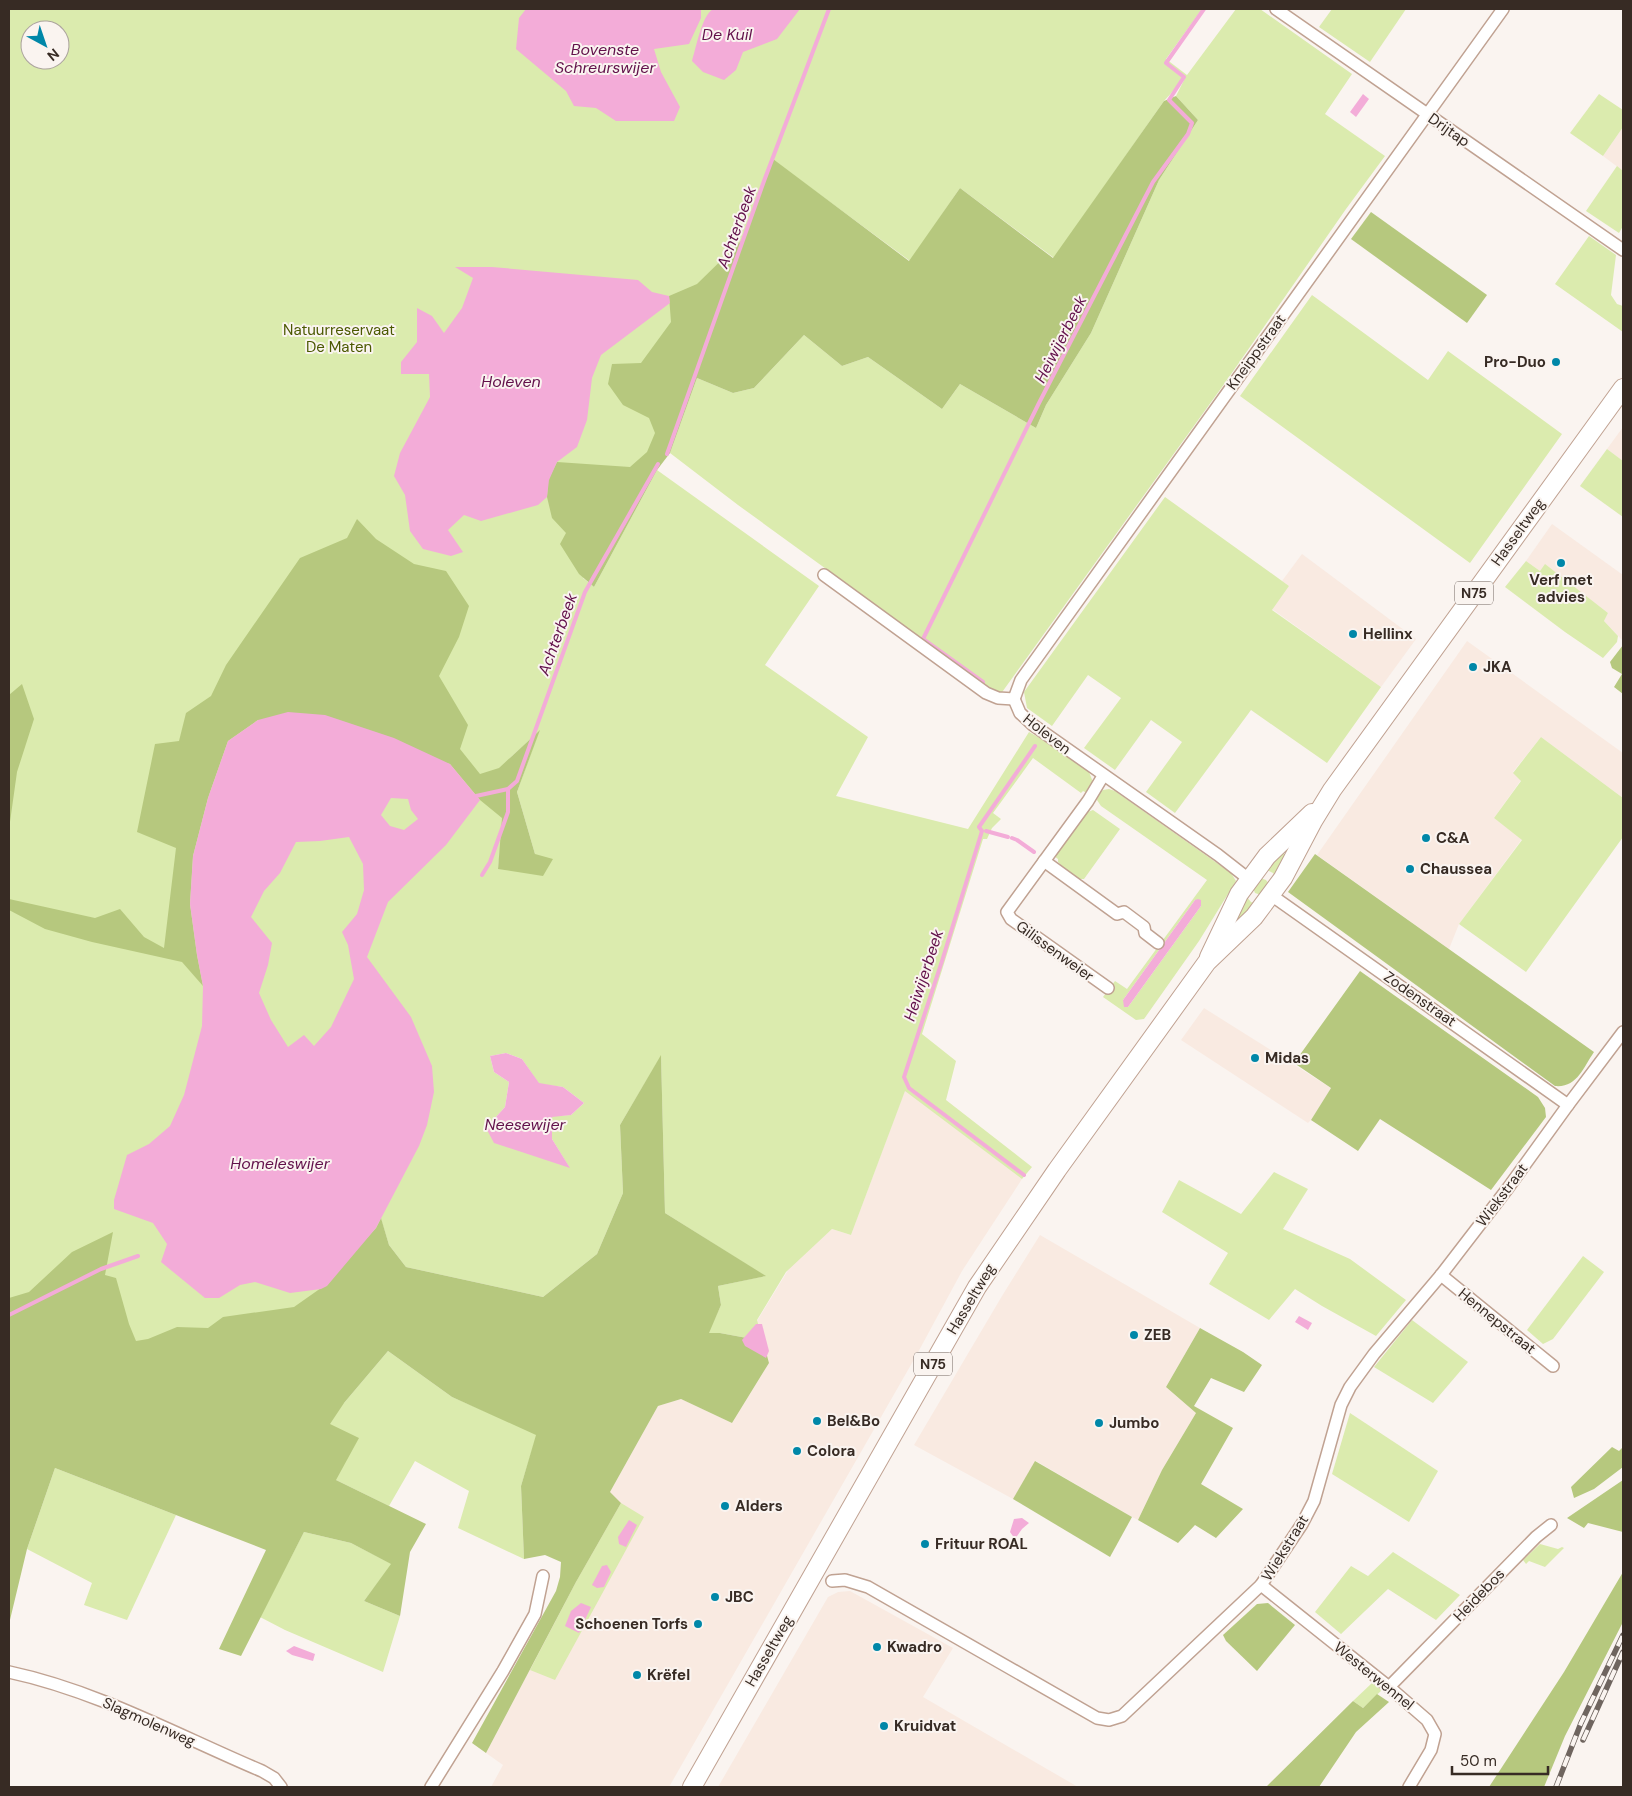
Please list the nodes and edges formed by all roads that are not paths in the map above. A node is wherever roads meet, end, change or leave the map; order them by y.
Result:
1 (1276, 9) edge
2 (1503, 9) edge
3 (1426, 114) junction
4 (1623, 250) edge
5 (1621, 389) edge
6 (824, 575) dead end
7 (1014, 699) junction
8 (1103, 776) junction
9 (1332, 790) junction
10 (1044, 861) junction
11 (1250, 880) junction
12 (1271, 895) junction
13 (1158, 943) dead end
14 (1207, 962) junction
15 (1108, 988) dead end
16 (1623, 1032) edge
17 (1568, 1105) junction
18 (1441, 1275) junction
19 (1553, 1366) dead end
20 (1551, 1524) dead end
21 (543, 1576) dead end
22 (832, 1581) dead end
23 (1261, 1585) junction
24 (9, 1672) edge
25 (1389, 1687) junction
26 (281, 1787) edge
27 (431, 1787) edge
28 (692, 1787) edge
29 (1409, 1787) edge

1 - 3 street, Drijtap
2 - 3 street, Kneippstraat
3 - 4 street, Drijtap
3 - 7 street, Kneippstraat
5 - 9 main road, Hasseltweg / N75
6 - 7 street, Holeven
7 - 8 street, Holeven
8 - 10 street, Gilissenweier
8 - 11 street, Holeven
9 - 11 main road, Hasseltweg / N75
9 - 12 main road, Hasseltweg / N75
10 - 13 street
10 - 15 street, Gilissenweier
11 - 12 main road
11 - 14 main road, Hasseltweg / N75
12 - 14 main road, Hasseltweg / N75
12 - 17 street, Zodenstraat
14 - 28 main road, Hasseltweg / N75
16 - 17 street, Wiekstraat
17 - 18 street, Wiekstraat
18 - 19 street, Hennepstraat
18 - 23 street, Wiekstraat
20 - 25 street, Heidebos
21 - 27 street
22 - 23 street, Wiekstraat
23 - 25 street, Westerwennel
24 - 26 street, Slagmolenweg
25 - 29 street, Westerwennel

